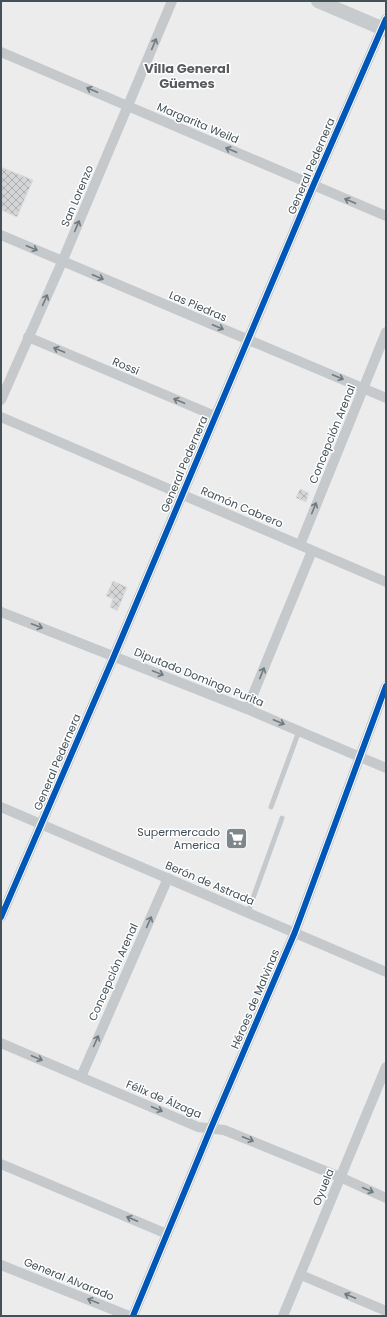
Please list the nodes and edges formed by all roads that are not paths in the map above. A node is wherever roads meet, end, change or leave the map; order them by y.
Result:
1 (172, 1) edge
2 (318, 1) edge
3 (385, 26) edge
4 (1, 52) edge
5 (128, 105) junction
6 (313, 186) junction
7 (386, 216) edge
8 (1, 235) edge
9 (62, 262) junction
10 (386, 332) edge
11 (28, 338) junction
12 (248, 340) junction
13 (363, 388) junction
14 (386, 398) edge
15 (1, 400) edge
16 (215, 416) junction
17 (1, 417) edge
18 (182, 495) junction
19 (300, 545) junction
20 (312, 551) junction
21 (386, 582) edge
22 (1, 612) edge
23 (114, 656) junction
24 (386, 686) edge
25 (247, 709) junction
26 (299, 731) junction
27 (360, 756) junction
28 (386, 768) edge
29 (1, 807) edge
30 (271, 807) dead end
31 (282, 818) dead end
32 (42, 824) junction
33 (168, 878) junction
34 (248, 912) junction
35 (1, 917) edge
36 (295, 932) junction
37 (386, 972) edge
38 (1, 1043) edge
39 (386, 1067) edge
40 (81, 1076) junction
41 (211, 1128) junction
42 (1, 1164) edge
43 (340, 1177) junction
44 (386, 1198) edge
45 (168, 1234) junction
46 (1, 1265) edge
47 (301, 1275) junction
48 (386, 1311) edge
49 (129, 1316) edge
50 (133, 1316) edge
51 (283, 1316) edge

5 -> 1 street, San Lorenzo
2 - 3 street
3 - 6 street, General Pedernera
5 -> 4 street, Margarita Weild
6 -> 5 street, Margarita Weild
9 -> 5 street, San Lorenzo
7 -> 6 street, Margarita Weild
6 - 12 street, General Pedernera
8 -> 9 street, Las Piedras
11 -> 9 street, San Lorenzo
9 -> 12 street, Las Piedras
10 - 13 street, Concepción Arenal
11 - 15 street, San Lorenzo
16 -> 11 street, Rossi
12 -> 13 street, Las Piedras
12 - 16 street, General Pedernera
13 - 14 street, Las Piedras
19 -> 13 street, Concepción Arenal
16 - 18 street, General Pedernera
17 - 18 street, Ramón Cabrero
18 - 19 street, Ramón Cabrero
18 - 23 street, General Pedernera
19 - 20 street, Ramón Cabrero
20 - 21 street, Ramón Cabrero
25 -> 20 street
22 -> 23 street, Diputado Domingo Purita
23 -> 25 street, Diputado Domingo Purita
23 - 32 street, General Pedernera
24 - 27 street, Héroes de Malvinas
25 -> 26 street, Diputado Domingo Purita
26 - 27 street, Diputado Domingo Purita
26 - 30 lane
27 - 28 street, Diputado Domingo Purita
27 - 36 street, Héroes de Malvinas
29 - 32 street, Berón de Astrada
31 - 34 lane
32 - 33 street, Berón de Astrada
32 - 35 street, General Pedernera
33 - 34 street, Berón de Astrada
40 -> 33 street, Concepción Arenal
34 - 36 street, Berón de Astrada
36 - 37 street, Berón de Astrada
36 - 41 street, Héroes de Malvinas
38 -> 40 street, Félix de Álzaga
39 - 43 street, Oyuela
40 -> 41 street, Félix de Álzaga
41 -> 43 street, Félix de Álzaga
41 - 45 street, Héroes de Malvinas
45 -> 42 street
43 -> 44 street, Félix de Álzaga
43 - 47 street, Oyuela
45 - 50 street, Héroes de Malvinas
49 -> 46 street, General Alvarado
48 -> 47 street
47 - 51 street, Oyuela

